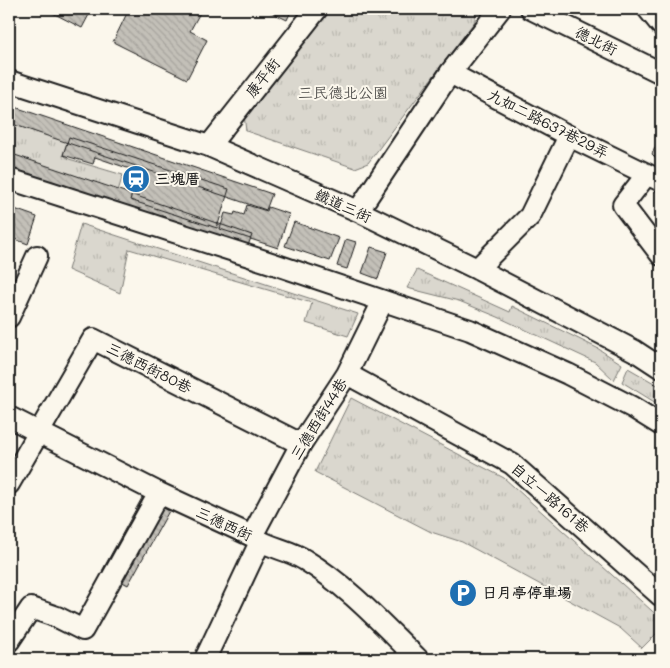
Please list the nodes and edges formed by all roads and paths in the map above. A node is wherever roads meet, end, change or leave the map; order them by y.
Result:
1 (317, 9) edge
2 (500, 9) edge
3 (531, 9) edge
4 (648, 9) edge
5 (661, 25) edge
6 (450, 73) junction
7 (661, 73) edge
8 (9, 81) edge
9 (569, 136) junction
10 (209, 146) junction
11 (654, 177) edge
12 (9, 179) edge
13 (358, 211) junction
14 (661, 255) edge
15 (37, 256) dead end
16 (477, 269) junction
17 (383, 301) junction
18 (9, 317) edge
19 (661, 368) edge
20 (347, 374) junction
21 (9, 417) edge
22 (661, 425) edge
23 (40, 432) junction
24 (301, 444) junction
25 (9, 484) edge
26 (158, 493) junction
27 (256, 539) junction
28 (661, 596) edge
29 (9, 641) edge
30 (409, 656) edge
31 (204, 659) edge

1 - 10 street, 康平街
2 - 6 street
3 - 7 street, 德北街
4 - 5 street
6 - 9 street, 九如二路637巷29弄
6 - 13 street
8 - 10 street, 鐵道三街
9 - 11 street, 九如二路637巷29弄
9 - 16 street
10 - 13 street, 鐵道三街
11 - 14 street
12 - 17 street
13 - 16 street, 鐵道三街
15 - 18 street
16 - 19 street, 鐵道三街
17 - 20 street, 三德西街44巷
17 - 22 street
20 - 24 street, 三德西街44巷
20 - 28 street, 自立一路161巷
21 - 23 street, 三德西街
23 - 24 street, 三德西街80巷
23 - 25 street
23 - 26 street, 三德西街
24 - 27 street, 三德西街44巷
26 - 27 street, 三德西街
26 - 29 street
27 - 30 street, 三德西街
27 - 31 street, 三德西街44巷

